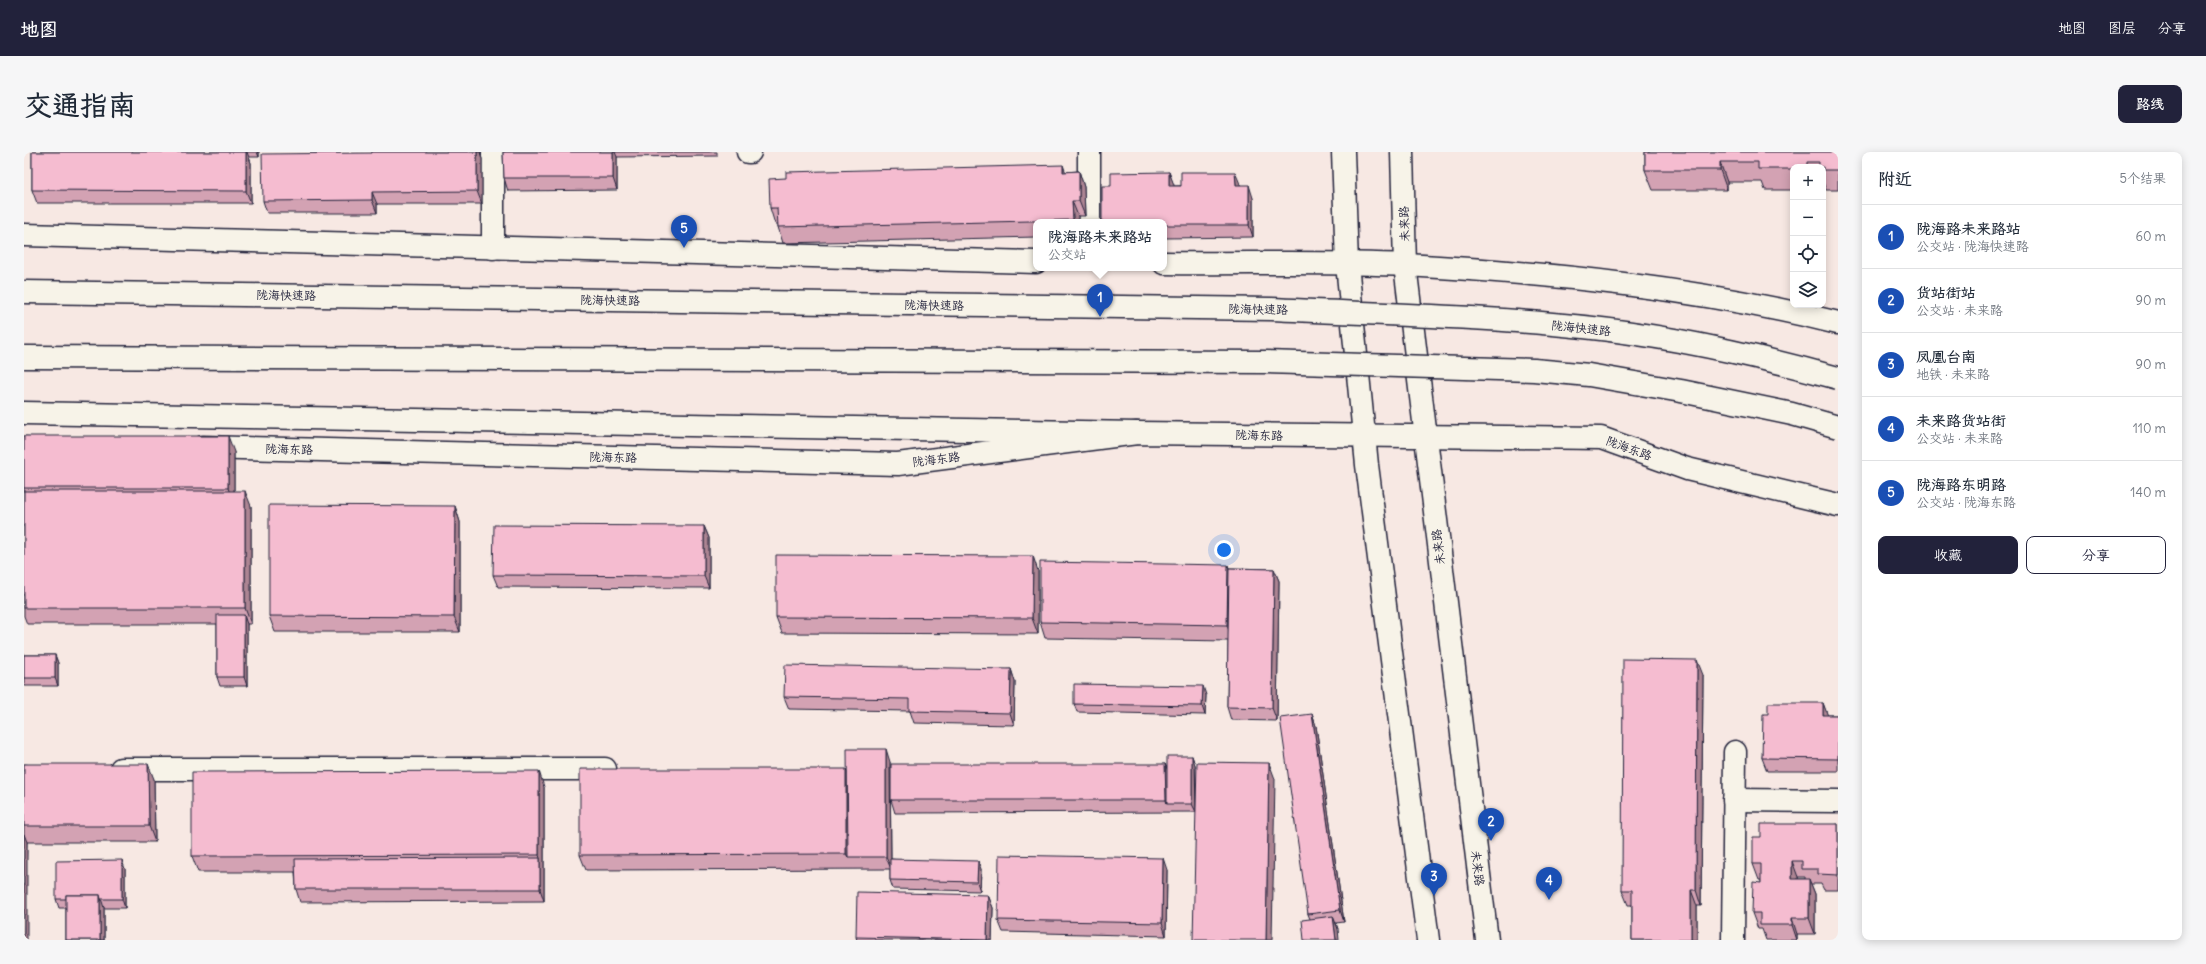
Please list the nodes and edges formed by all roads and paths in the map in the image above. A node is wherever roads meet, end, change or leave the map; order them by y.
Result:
1 (493, 152) edge
2 (1089, 152) edge
3 (1343, 152) edge
4 (1402, 152) edge
5 (1089, 219) edge
6 (24, 235) edge
7 (493, 248) junction
8 (1033, 262) edge
9 (1167, 263) edge
10 (1347, 264) junction
11 (1405, 265) junction
12 (24, 292) edge
13 (1838, 324) edge
14 (24, 357) edge
15 (1838, 378) edge
16 (24, 412) edge
17 (1838, 427) edge
18 (1137, 433) junction
19 (1425, 435) junction
20 (1365, 437) junction
21 (179, 447) edge
22 (1838, 505) edge
23 (1735, 752) dead end
24 (104, 769) edge
25 (605, 769) edge
26 (1734, 800) junction
27 (1838, 800) edge
28 (1428, 940) edge
29 (1487, 940) edge
30 (1733, 940) edge

1 - 7 main road
2 - 5 main road
3 - 10 main road
4 - 11 main road, 未来路
6 - 7 main road
7 - 8 main road
9 - 10 main road
10 - 11 main road
10 - 20 main road
11 - 13 main road
11 - 19 main road, 未来路
12 - 15 main road, 陇海快速路, bridge
14 - 17 main road, bridge
16 - 18 main road
18 - 20 main road, 陇海东路
18 - 21 main road, 陇海东路
19 - 20 main road, 陇海东路
19 - 22 main road, 陇海东路
19 - 29 main road, 未来路
20 - 28 main road
23 - 26 main road
24 - 25 main road
26 - 27 main road
26 - 30 main road

